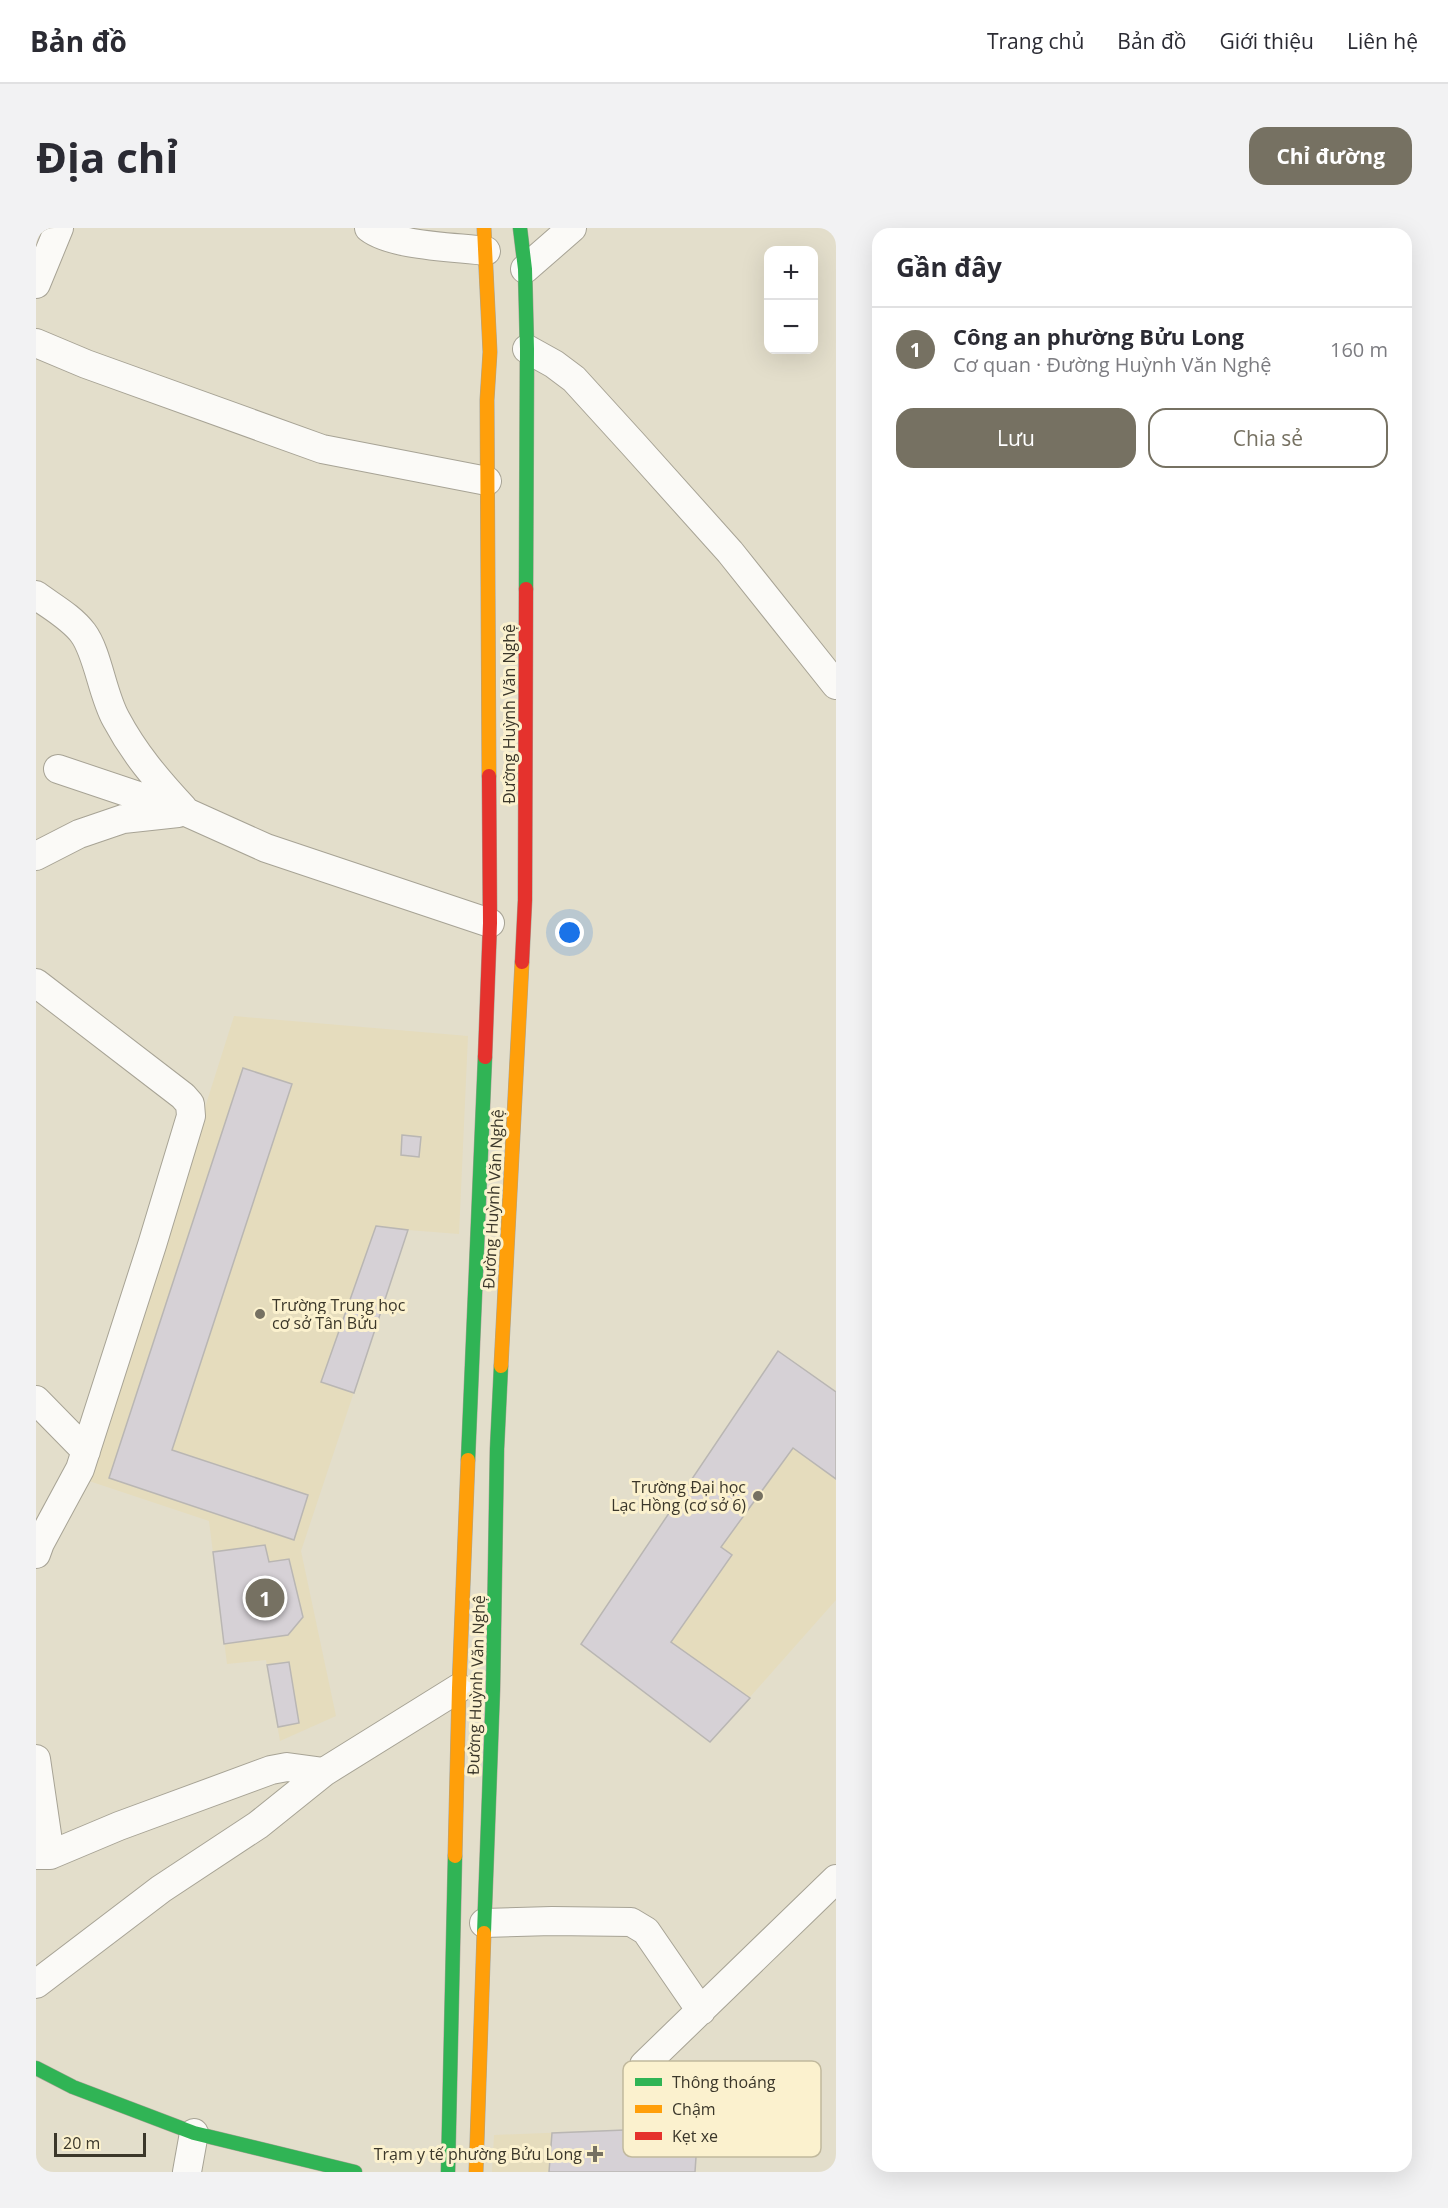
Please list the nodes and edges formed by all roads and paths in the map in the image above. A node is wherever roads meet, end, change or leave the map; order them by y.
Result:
1 (59, 228) edge
2 (369, 228) edge
3 (520, 228) edge
4 (572, 228) edge
5 (485, 240) edge
6 (525, 269) junction
7 (36, 284) edge
8 (36, 343) edge
9 (527, 349) junction
10 (490, 352) junction
11 (487, 481) junction
12 (36, 595) edge
13 (836, 685) edge
14 (58, 769) dead end
15 (186, 812) junction
16 (36, 856) edge
17 (490, 923) junction
18 (36, 983) edge
19 (36, 1400) edge
20 (86, 1451) junction
21 (37, 1546) edge
22 (476, 1688) junction
23 (36, 1759) edge
24 (324, 1772) junction
25 (43, 1855) edge
26 (836, 1879) edge
27 (484, 1923) junction
28 (36, 1984) edge
29 (701, 2011) junction
30 (648, 2061) edge
31 (36, 2068) edge
32 (194, 2133) junction
33 (187, 2172) edge
34 (355, 2172) edge
35 (448, 2172) edge
36 (476, 2172) edge

1 - 7 street
2 - 5 street
3 - 6 main road, Đường Huỳnh Văn Nghệ
4 - 6 street
5 - 10 main road, Đường Huỳnh Văn Nghệ
6 - 9 main road, Đường Huỳnh Văn Nghệ
8 - 11 street
9 - 10 main road
9 - 13 street
9 - 22 main road, Đường Huỳnh Văn Nghệ
10 - 11 main road, Đường Huỳnh Văn Nghệ
11 - 17 main road, Đường Huỳnh Văn Nghệ
12 - 15 street
14 - 15 street
15 - 16 street
15 - 17 street
17 - 22 main road, Đường Huỳnh Văn Nghệ
18 - 20 street
19 - 20 street
20 - 21 street
22 - 24 street
22 - 27 main road, Đường Huỳnh Văn Nghệ
22 - 35 main road, Đường Huỳnh Văn Nghệ
23 - 25 street
24 - 25 street
24 - 28 street
26 - 29 street
27 - 29 street
27 - 36 main road, Đường Huỳnh Văn Nghệ
29 - 30 street
31 - 32 main road
32 - 33 street
32 - 34 main road

